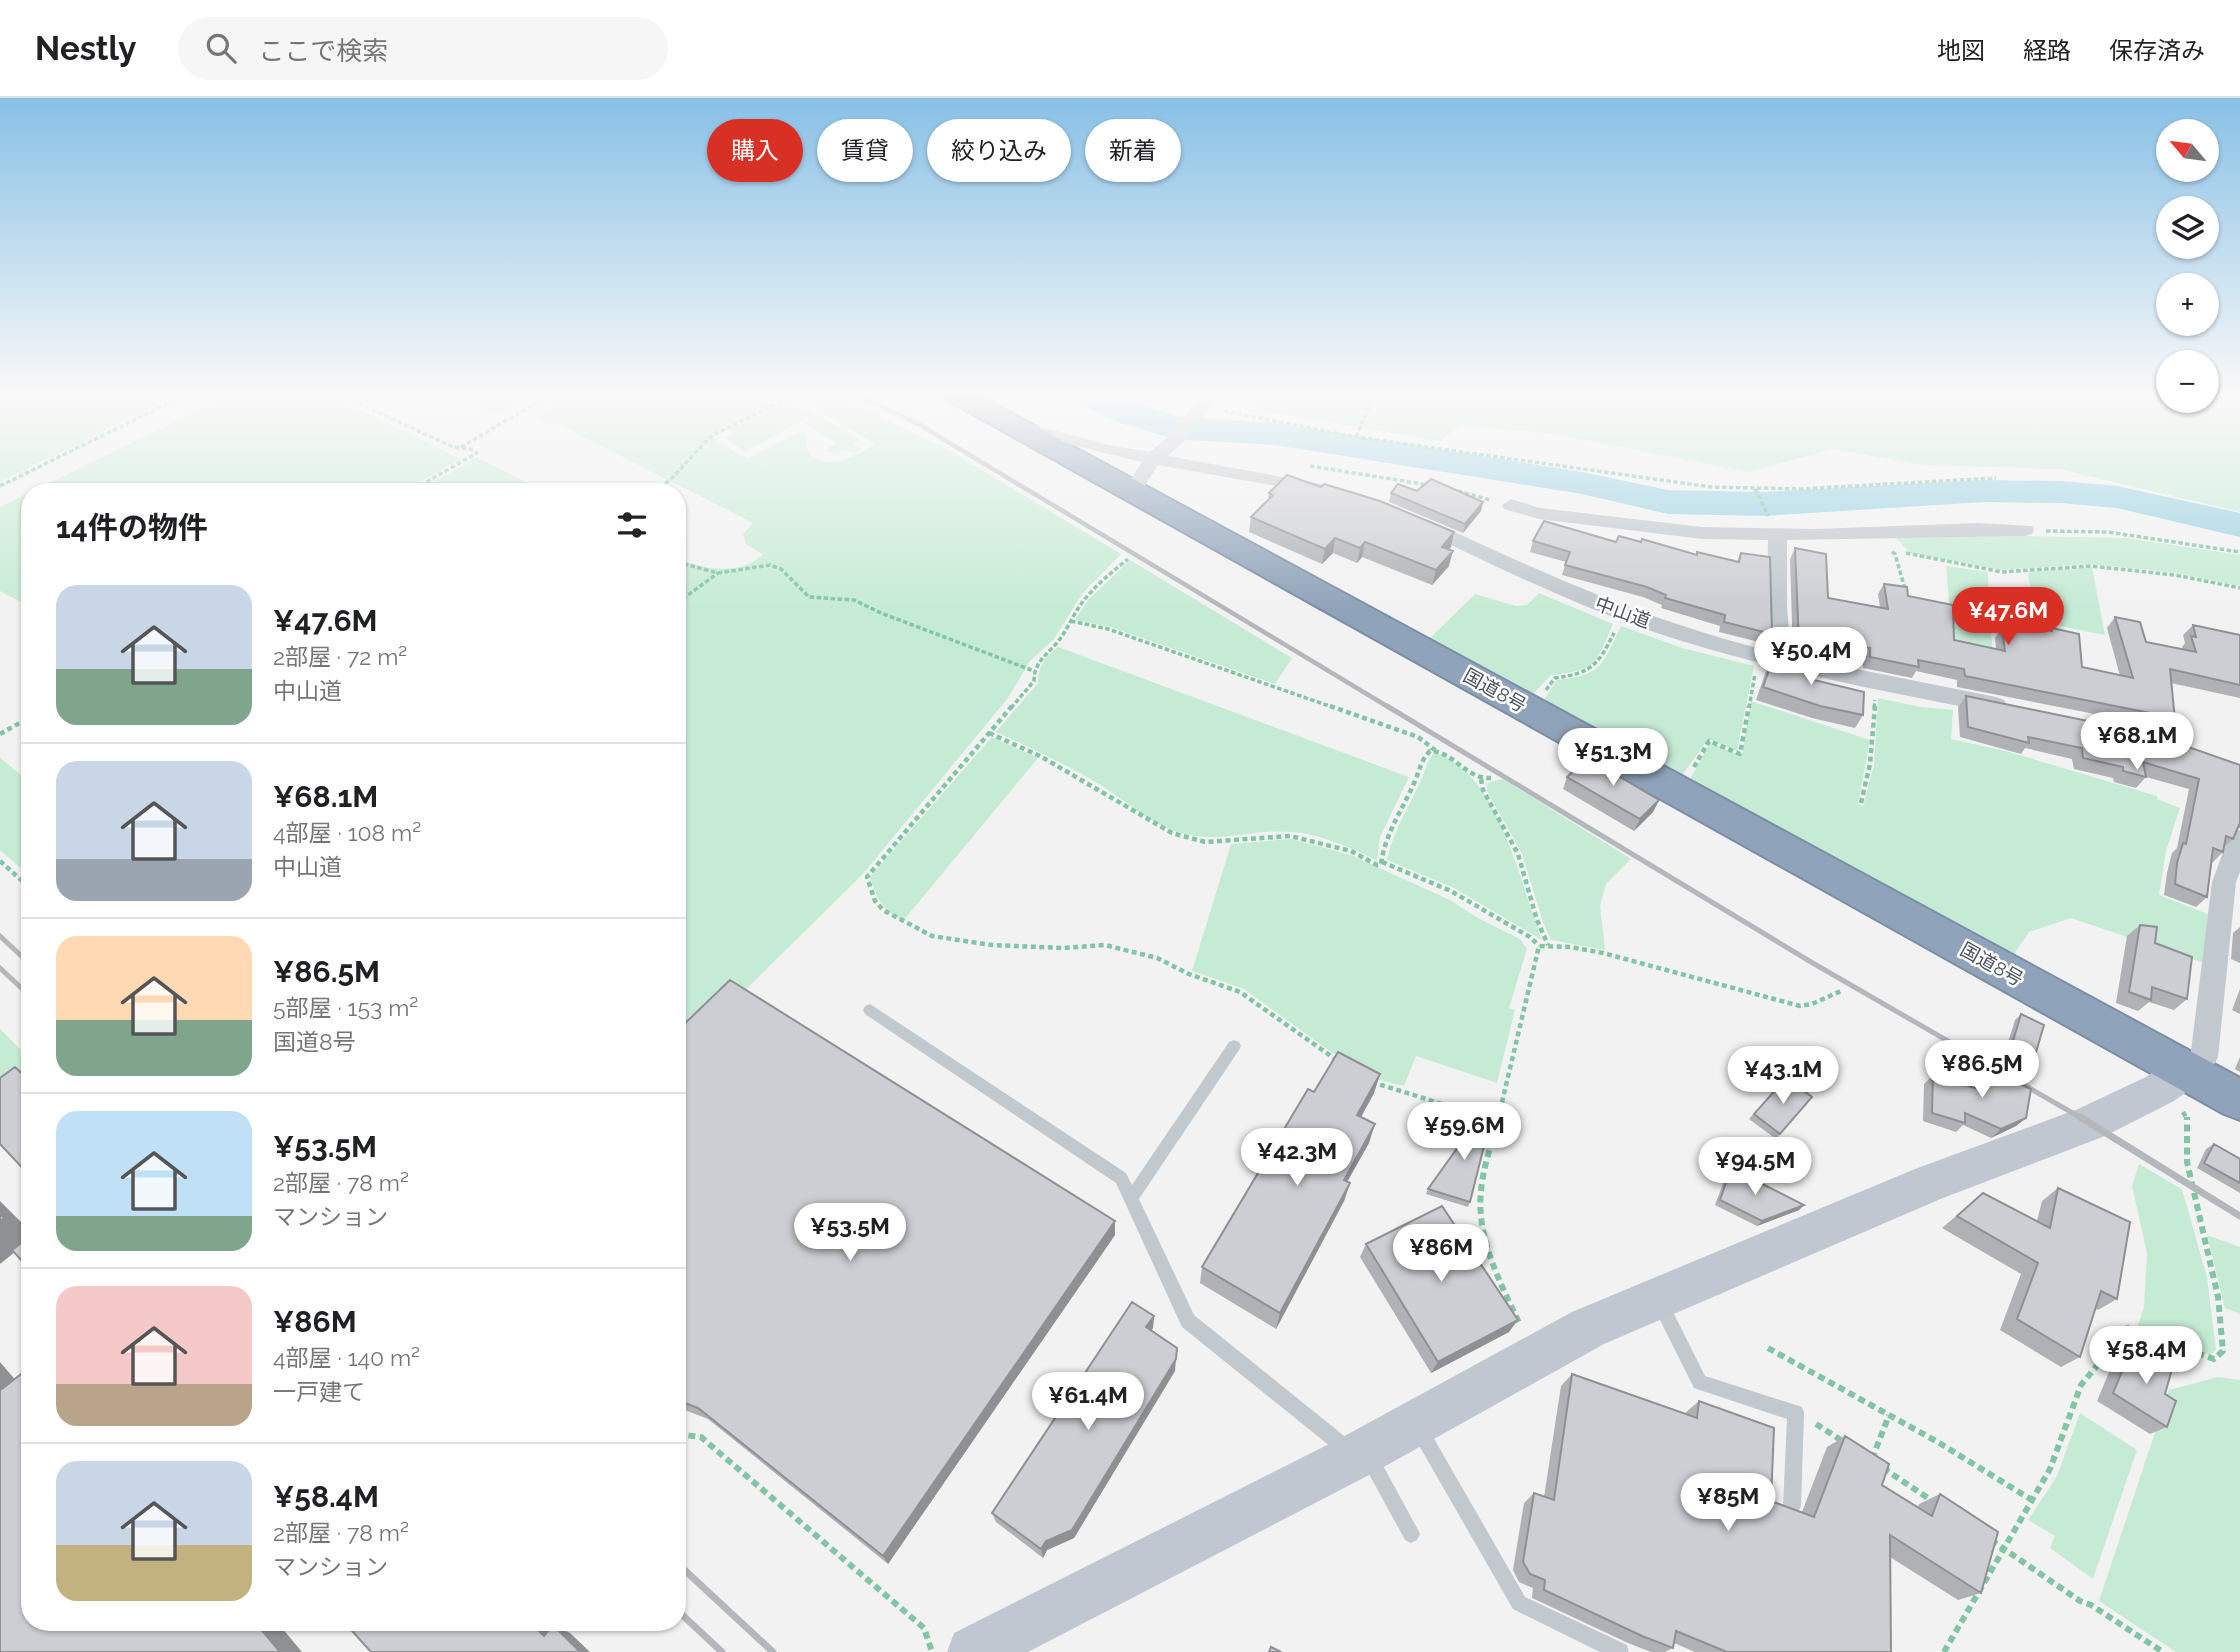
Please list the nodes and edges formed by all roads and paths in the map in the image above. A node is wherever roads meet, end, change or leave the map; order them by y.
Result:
1 (44, 465) edge
2 (457, 465) edge
3 (684, 465) edge
4 (1104, 465) edge
5 (1149, 465) edge
6 (1186, 465) edge
7 (1548, 465) edge
8 (1996, 478) dead end
9 (1292, 482) junction
10 (425, 483) edge
11 (665, 483) edge
12 (0, 486) edge
13 (1438, 486) edge
14 (1755, 488) junction
15 (1133, 490) junction
16 (1450, 490) edge
17 (1337, 493) edge
18 (1511, 505) joint
19 (1399, 514) edge
20 (2025, 530) joint
21 (1775, 531) junction
22 (1866, 533) junction
23 (1886, 533) junction
24 (2240, 552) edge
25 (1128, 559) dead end
26 (686, 564) edge
27 (718, 573) junction
28 (2240, 588) edge
29 (1906, 593) edge
30 (686, 596) edge
31 (1624, 613) junction
32 (1071, 621) junction
33 (1759, 656) junction
34 (1781, 662) junction
35 (1034, 671) junction
36 (1876, 682) junction
37 (2017, 709) edge
38 (1531, 710) junction
39 (21, 722) edge
40 (989, 733) junction
41 (0, 734) edge
42 (1435, 751) junction
43 (1491, 778) dead end
44 (1481, 779) junction
45 (1679, 792) junction
46 (1861, 803) dead end
47 (2240, 839) edge
48 (0, 861) edge
49 (1382, 862) junction
50 (21, 880) edge
51 (1548, 945) junction
52 (1539, 946) junction
53 (1841, 991) dead end
54 (870, 1010) dead end
55 (1234, 1046) dead end
56 (1349, 1068) edge
57 (1361, 1075) edge
58 (2173, 1079) junction
59 (2240, 1100) edge
60 (1498, 1122) junction
61 (1131, 1198) junction
62 (1658, 1298) junction
63 (1768, 1348) dead end
64 (1533, 1358) junction
65 (1796, 1413) junction
66 (1889, 1415) junction
67 (1416, 1423) junction
68 (686, 1435) edge
69 (1853, 1448) edge
70 (1361, 1453) junction
71 (1862, 1454) edge
72 (1872, 1460) junction
73 (2032, 1500) junction
74 (1938, 1504) edge
75 (1792, 1506) edge
76 (1411, 1534) dead end
77 (1982, 1534) edge
78 (2004, 1549) junction
79 (932, 1652) edge
80 (973, 1652) edge
81 (1620, 1652) edge
82 (1944, 1652) edge
83 (2163, 1652) edge

1 - 12 path
2 - 10 path
3 - 11 path
4 - 15 highway, 国道8号
5 - 15 street
6 - 9 street
7 - 14 path
8 - 14 path
9 - 13 path
9 - 17 street
14 - 21 path
15 - 38 highway, 国道8号
16 - 18 path
18 - 21 street
19 - 31 street, 中山道
20 - 23 street
20 - 24 path
21 - 22 street
21 - 34 street
22 - 23 street
22 - 29 path
23 - 28 path
25 - 32 path
26 - 27 path
27 - 30 path
27 - 35 path
31 - 33 street, 中山道
31 - 38 path
32 - 35 path
32 - 42 path
33 - 34 street, 中山道
33 - 45 path
34 - 36 street, 中山道
35 - 40 path
36 - 37 street, 中山道
36 - 46 path
38 - 45 highway, 国道8号
39 - 41 path
40 - 49 path
40 - 56 path
42 - 44 path
42 - 49 path
43 - 44 path
44 - 51 path
45 - 58 highway, 国道8号
47 - 58 street
48 - 50 path
49 - 52 path
51 - 52 path
51 - 53 path
52 - 60 path
54 - 61 lane
55 - 61 lane
57 - 60 path
58 - 59 highway, 国道8号
58 - 62 street
58 - 73 path
60 - 64 path
61 - 70 lane
62 - 64 street
62 - 65 lane
63 - 66 path
64 - 67 street
65 - 69 path
65 - 75 lane
66 - 72 path
66 - 73 path
67 - 70 street
67 - 81 lane
68 - 79 path
70 - 76 lane
70 - 80 street
71 - 72 path
72 - 74 path
73 - 78 path
77 - 78 path
78 - 82 path
78 - 83 path

